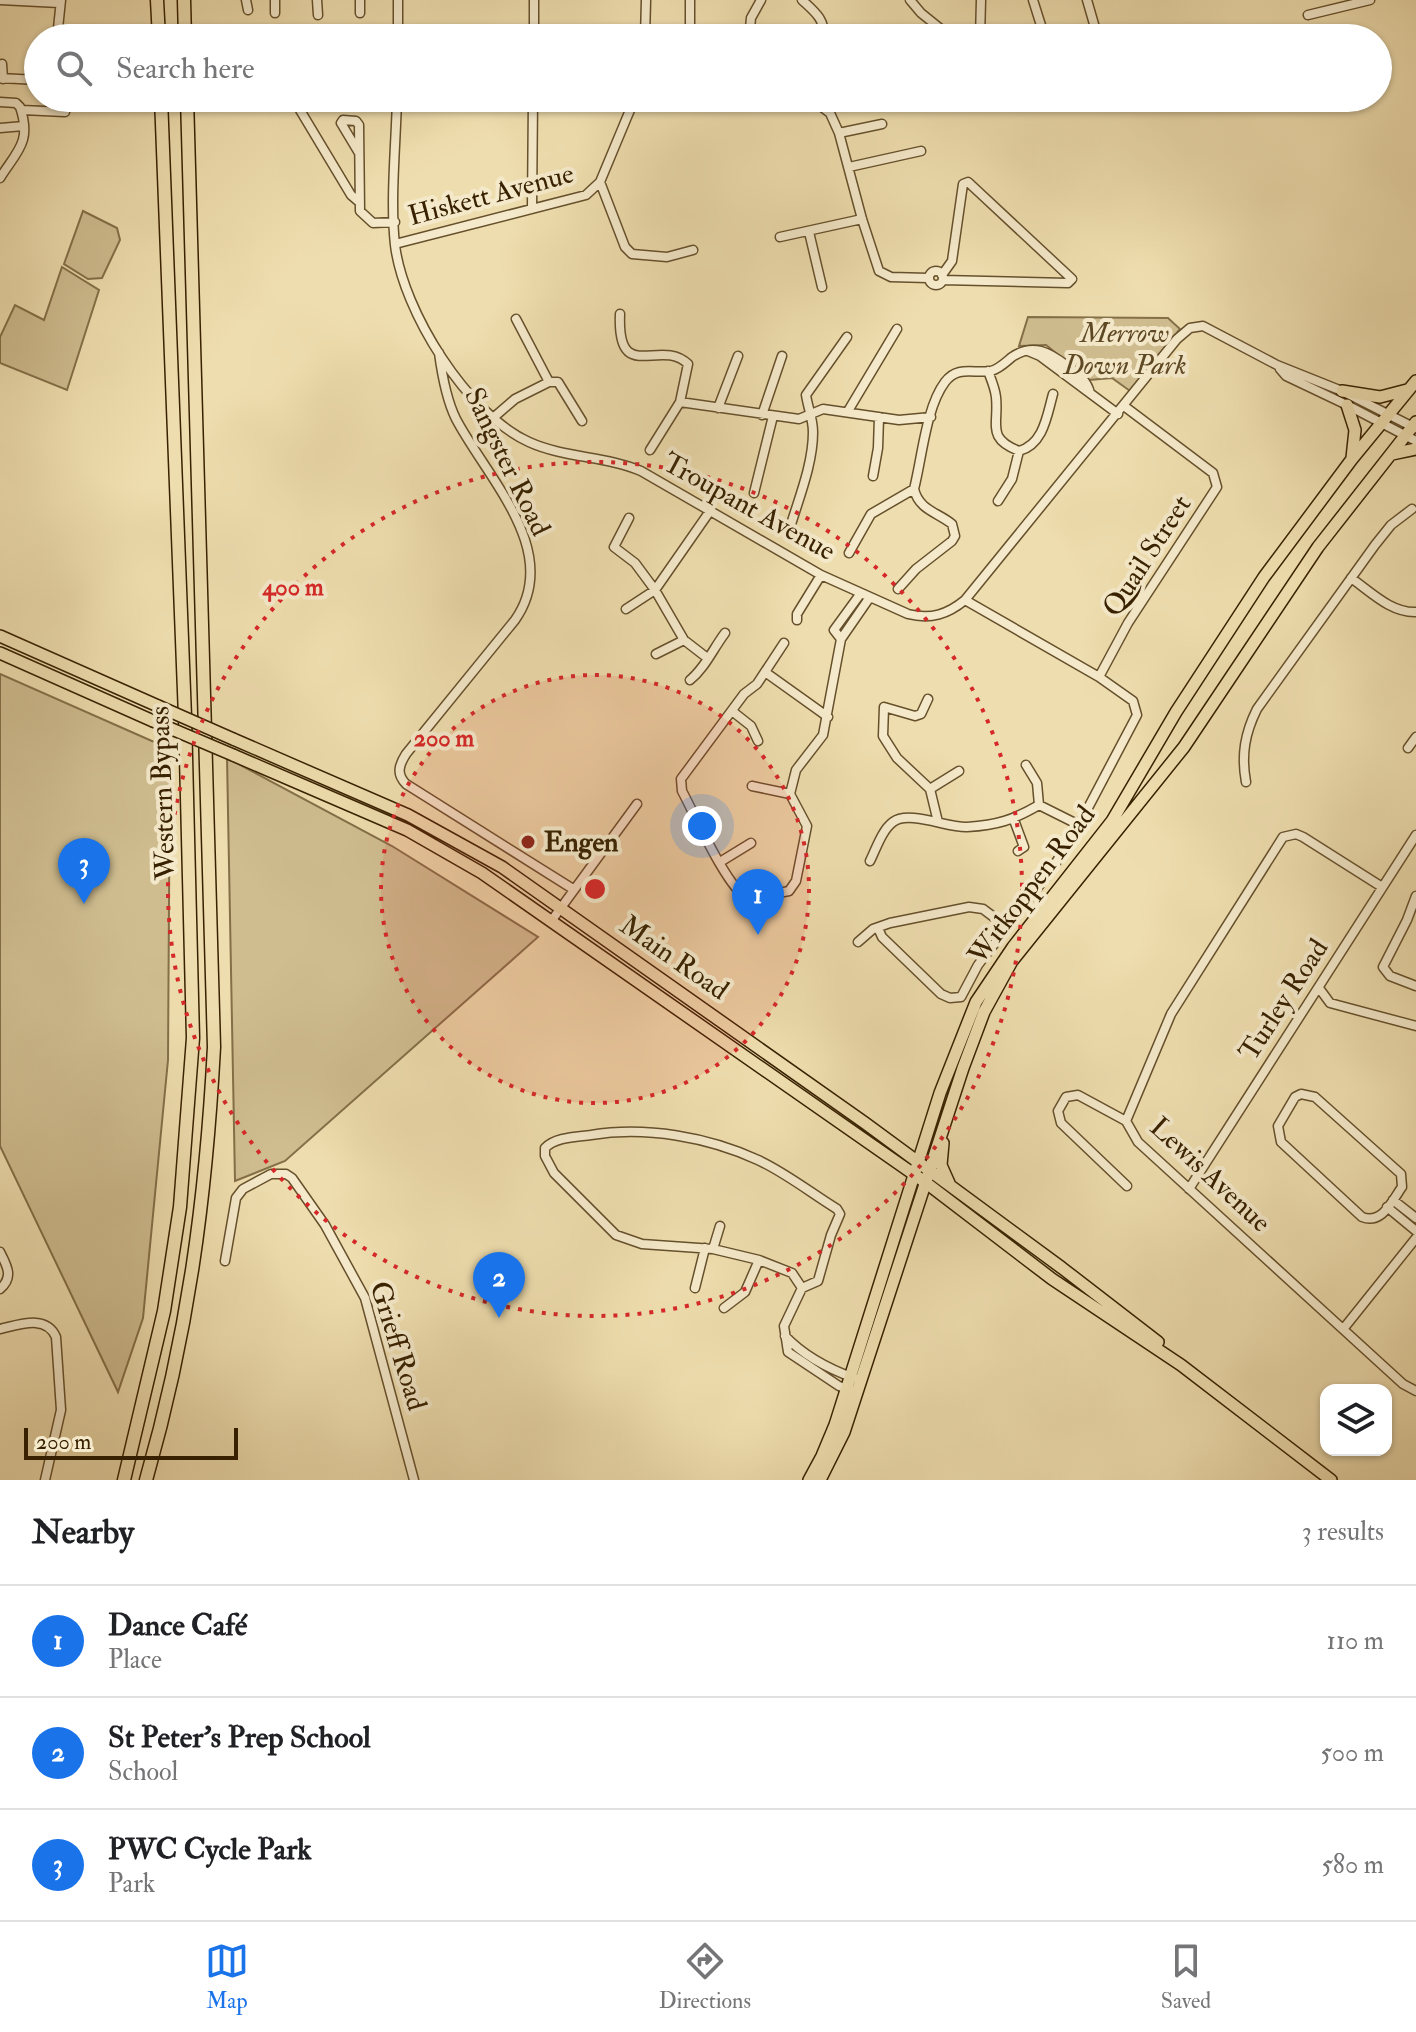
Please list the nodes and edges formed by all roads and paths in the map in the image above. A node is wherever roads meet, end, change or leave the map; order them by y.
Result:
1 (0, 0) edge
2 (157, 0) edge
3 (184, 0) edge
4 (275, 0) edge
5 (317, 0) edge
6 (360, 0) edge
7 (398, 0) edge
8 (534, 0) edge
9 (646, 0) edge
10 (690, 0) edge
11 (761, 0) edge
12 (802, 0) edge
13 (910, 0) edge
14 (981, 0) edge
15 (1033, 0) edge
16 (1087, 0) edge
17 (1370, 0) edge
18 (60, 2) edge
19 (275, 13) dead end
20 (360, 13) dead end
21 (318, 15) dead end
22 (1308, 15) dead end
23 (58, 24) edge
24 (158, 24) edge
25 (185, 24) edge
26 (398, 24) edge
27 (534, 24) edge
28 (645, 24) edge
29 (690, 24) edge
30 (750, 24) edge
31 (823, 24) edge
32 (935, 24) edge
33 (980, 24) edge
34 (1041, 24) edge
35 (1094, 24) edge
36 (2, 64) dead end
37 (1, 78) edge
38 (24, 79) edge
39 (0, 102) edge
40 (22, 110) joint
41 (162, 112) edge
42 (187, 112) edge
43 (301, 112) edge
44 (397, 112) edge
45 (533, 112) edge
46 (629, 112) edge
47 (829, 112) edge
48 (882, 124) dead end
49 (24, 126) junction
50 (0, 128) edge
51 (839, 133) junction
52 (921, 151) dead end
53 (359, 153) dead end
54 (849, 167) junction
55 (1, 175) edge
56 (600, 182) junction
57 (358, 201) junction
58 (532, 208) junction
59 (862, 219) junction
60 (395, 222) junction
61 (809, 232) junction
62 (780, 237) dead end
63 (395, 244) junction
64 (693, 250) dead end
65 (942, 278) junction
66 (822, 287) dead end
67 (620, 314) dead end
68 (516, 319) dead end
69 (897, 329) dead end
70 (847, 337) dead end
71 (438, 348) junction
72 (738, 356) dead end
73 (782, 356) dead end
74 (1277, 365) junction
75 (988, 371) junction
76 (549, 382) junction
77 (1412, 386) edge
78 (1342, 391) junction
79 (1053, 394) dead end
80 (680, 402) junction
81 (1347, 405) junction
82 (1124, 406) junction
83 (718, 408) junction
84 (848, 411) junction
85 (811, 412) junction
86 (1118, 414) junction
87 (762, 415) junction
88 (773, 416) junction
89 (879, 417) junction
90 (931, 417) junction
91 (493, 418) junction
92 (1386, 419) junction
93 (582, 421) dead end
94 (1413, 431) edge
95 (1416, 449) edge
96 (650, 450) dead end
97 (1019, 451) junction
98 (1392, 454) junction
99 (1352, 459) junction
100 (873, 476) dead end
101 (914, 489) junction
102 (754, 493) dead end
103 (998, 501) dead end
104 (1412, 509) dead end
105 (710, 511) junction
106 (629, 518) dead end
107 (789, 531) dead end
108 (849, 553) dead end
109 (821, 575) junction
110 (1351, 578) junction
111 (898, 589) dead end
112 (655, 590) junction
113 (866, 595) junction
114 (965, 600) junction
115 (626, 609) dead end
116 (1416, 612) edge
117 (797, 620) dead end
118 (725, 633) dead end
119 (0, 636) edge
120 (684, 640) junction
121 (784, 643) dead end
122 (0, 653) edge
123 (656, 654) dead end
124 (706, 657) junction
125 (765, 672) junction
126 (1099, 677) junction
127 (690, 680) dead end
128 (928, 699) dead end
129 (732, 711) junction
130 (828, 717) junction
131 (1416, 737) edge
132 (758, 741) dead end
133 (1408, 748) dead end
134 (1026, 765) dead end
135 (959, 771) dead end
136 (1246, 782) dead end
137 (752, 786) dead end
138 (930, 789) junction
139 (790, 794) junction
140 (637, 804) dead end
141 (1039, 805) junction
142 (1014, 820) junction
143 (938, 822) junction
144 (1079, 825) junction
145 (1416, 836) edge
146 (751, 843) dead end
147 (1018, 851) dead end
148 (870, 861) dead end
149 (720, 862) junction
150 (1382, 887) junction
151 (573, 889) junction
152 (1416, 896) edge
153 (560, 908) junction
154 (552, 920) junction
155 (1007, 927) junction
156 (878, 928) junction
157 (858, 942) dead end
158 (1416, 986) edge
159 (1319, 988) junction
160 (1416, 1026) edge
161 (946, 1118) junction
162 (1126, 1121) junction
163 (915, 1168) junction
164 (927, 1176) junction
165 (951, 1186) junction
166 (1127, 1186) dead end
167 (1189, 1189) junction
168 (1390, 1204) junction
169 (956, 1206) junction
170 (915, 1212) junction
171 (1416, 1218) edge
172 (720, 1226) dead end
173 (1416, 1231) edge
174 (1416, 1238) edge
175 (709, 1248) junction
176 (0, 1252) edge
177 (759, 1260) junction
178 (225, 1261) dead end
179 (695, 1288) dead end
180 (802, 1288) junction
181 (0, 1289) edge
182 (724, 1308) dead end
183 (1344, 1328) junction
184 (0, 1329) edge
185 (1181, 1365) junction
186 (854, 1384) junction
187 (1416, 1391) edge
188 (816, 1478) edge
189 (45, 1480) edge
190 (124, 1480) edge
191 (146, 1480) edge
192 (414, 1480) edge
193 (1331, 1480) edge

1 - 18 street
2 - 24 highway
3 - 25 highway
4 - 19 street
5 - 21 street
6 - 20 street
7 - 26 street
8 - 27 street
9 - 28 street
10 - 29 street
11 - 30 street
12 - 31 street
13 - 32 street
14 - 33 street
15 - 34 street
16 - 35 street
17 - 22 street
18 - 23 street
36 - 37 street
37 - 38 street
39 - 40 street
40 - 49 street
41 - 190 highway, Western Bypass
42 - 191 highway, Western Bypass
43 - 57 street
44 - 60 street, Troupant Avenue
45 - 58 street
46 - 56 street, Hiskett Avenue
47 - 51 street
48 - 51 street
49 - 50 street
49 - 55 street
51 - 54 street
52 - 54 street
53 - 57 street
54 - 59 street
56 - 58 street, Hiskett Avenue
56 - 64 street
57 - 60 street
58 - 63 street, Hiskett Avenue
59 - 61 street
59 - 65 street
60 - 63 street, Troupant Avenue
61 - 62 street
61 - 66 street
63 - 71 street, Troupant Avenue
65 - 65 street
67 - 80 street
68 - 76 street
69 - 84 street
70 - 85 street
71 - 91 street, Troupant Avenue
71 - 151 street, Sangster Road
72 - 83 street
73 - 87 street
74 - 78 street
74 - 81 street
74 - 82 street, Troupant Avenue
75 - 86 street
75 - 90 street
75 - 97 street
76 - 91 street
76 - 93 street
77 - 78 main road
77 - 92 main road, Witkoppen Road
78 - 92 street
79 - 97 street
80 - 83 street
80 - 96 street
81 - 92 street
81 - 99 main road
82 - 86 street, Troupant Avenue
82 - 126 street, Quail Street
83 - 87 street
84 - 85 street
84 - 89 street
85 - 88 street
85 - 107 street
86 - 114 street, Troupant Avenue
87 - 88 street
88 - 102 street
89 - 90 street
89 - 100 street
90 - 101 street
91 - 105 street, Troupant Avenue
92 - 94 street
92 - 99 main road, Witkoppen Road
94 - 98 main road, Witkoppen Road
95 - 98 main road
97 - 103 street
98 - 161 main road, Witkoppen Road
99 - 163 main road, Witkoppen Road
101 - 108 street
101 - 111 street
104 - 110 street
105 - 109 street, Troupant Avenue
105 - 112 street
106 - 112 street
109 - 113 street, Troupant Avenue
109 - 117 street
110 - 116 street
110 - 136 street
112 - 115 street
112 - 120 street
113 - 114 street, Troupant Avenue
113 - 130 street
114 - 126 street
118 - 124 street
119 - 153 main road, Main Road, bridge
120 - 123 street
120 - 124 street
121 - 125 street
122 - 154 main road, Main Road, bridge
124 - 127 street
125 - 129 street
125 - 130 street
126 - 144 street
128 - 138 street
129 - 132 street
129 - 149 street
130 - 139 street
131 - 133 street
134 - 141 street
135 - 138 street
137 - 139 street
138 - 143 street
139 - 149 street
140 - 151 street
141 - 142 street
141 - 144 street
142 - 143 street
142 - 147 street
143 - 148 street
144 - 155 street
145 - 150 street, Turley Road
146 - 149 street
150 - 159 street, Turley Road
150 - 162 street, Lewis Avenue
151 - 153 street
152 - 158 street
153 - 154 street
153 - 163 main road, Main Road
154 - 163 main road, Main Road
155 - 156 street
155 - 156 street
156 - 157 street
159 - 160 street
159 - 167 street, Turley Road
161 - 164 main road, Witkoppen Road
161 - 165 main road
162 - 166 street
162 - 167 street, Lewis Avenue
163 - 164 main road, Main Road
163 - 186 main road, Witkoppen Road
164 - 165 main road, Main Road
164 - 169 main road, Main Road
164 - 170 main road, Witkoppen Road
165 - 185 main road, Main Road
167 - 183 street, Lewis Avenue
168 - 168 street
168 - 171 street
168 - 173 street
169 - 170 main road
169 - 185 main road, Main Road
170 - 186 main road, Witkoppen Road
172 - 175 street
174 - 183 street
175 - 177 street
175 - 179 street
175 - 180 street
176 - 181 street
177 - 180 street
177 - 182 street
178 - 192 street, Grieff Road
180 - 186 street
183 - 187 street, Lewis Avenue
184 - 189 street
185 - 193 main road, Main Road
186 - 188 main road, Witkoppen Road

